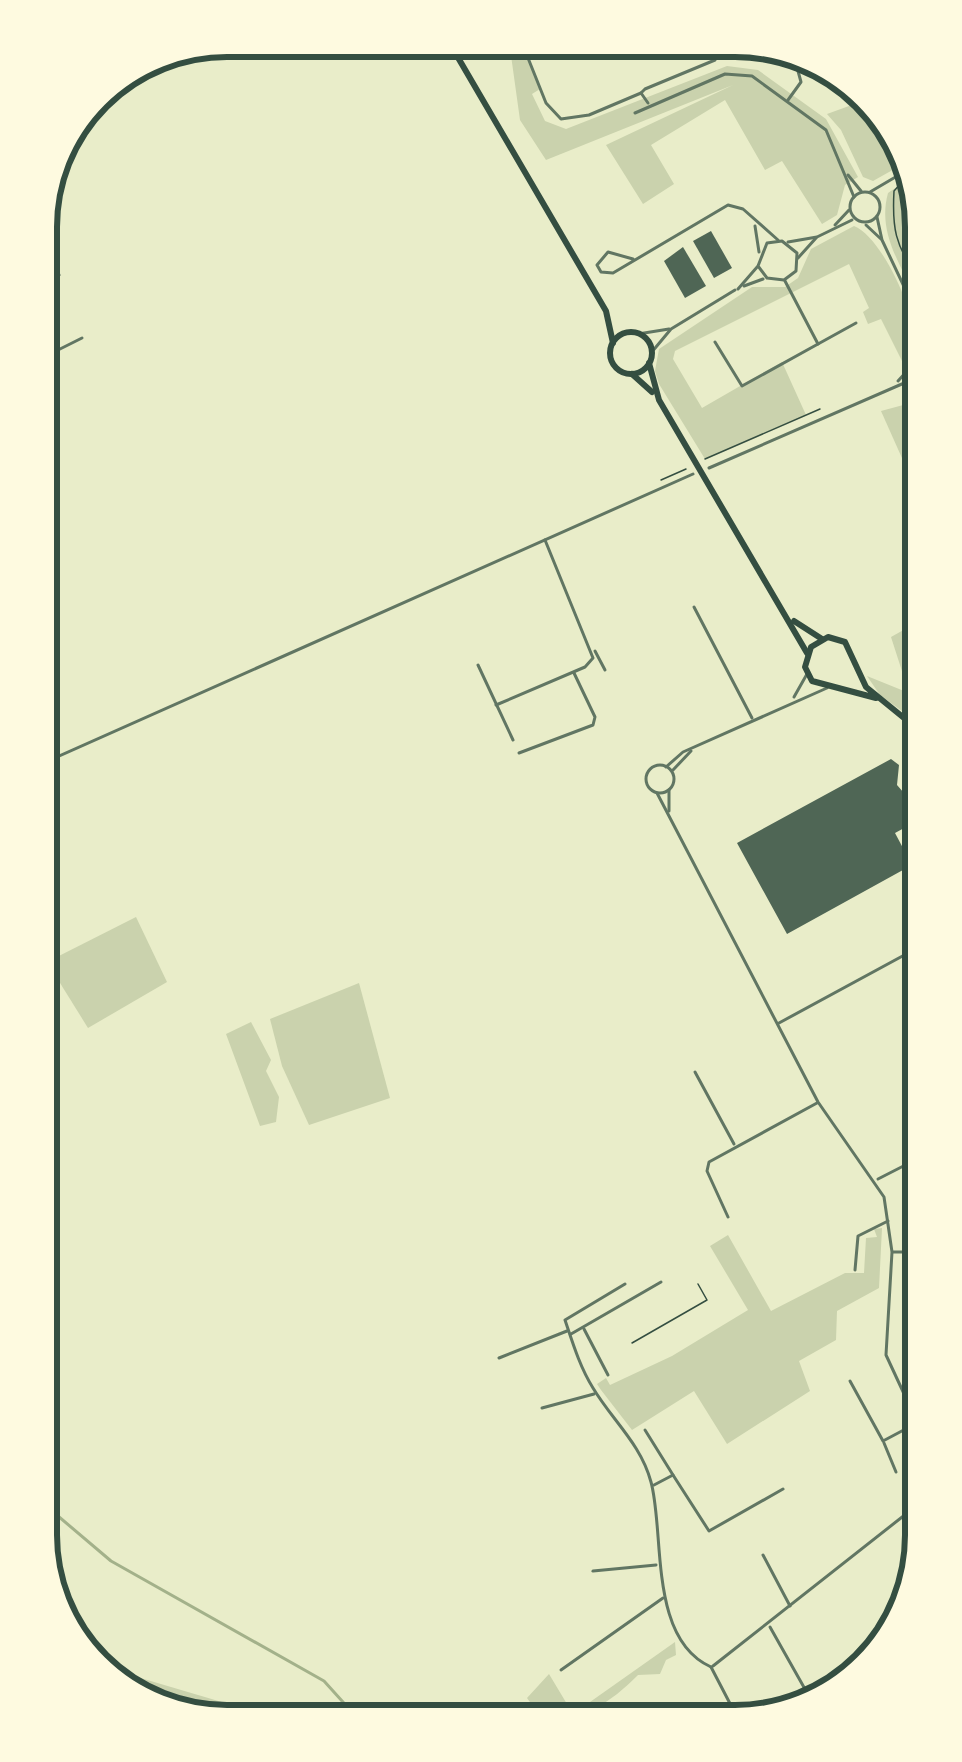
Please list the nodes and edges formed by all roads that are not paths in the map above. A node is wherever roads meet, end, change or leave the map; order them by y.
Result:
1 (457, 57) edge
2 (528, 57) edge
3 (715, 60) dead end
4 (797, 69) edge
5 (640, 93) junction
6 (788, 100) junction
7 (649, 104) junction
8 (635, 113) dead end
9 (848, 173) junction
10 (897, 177) edge
11 (889, 185) junction
12 (862, 192) junction
13 (870, 193) junction
14 (854, 197) junction
15 (879, 201) junction
16 (850, 209) junction
17 (877, 217) junction
18 (855, 218) junction
19 (862, 222) junction
20 (754, 224) junction
21 (833, 227) junction
22 (817, 236) junction
23 (778, 240) junction
24 (882, 240) junction
25 (786, 242) junction
26 (759, 252) junction
27 (798, 258) junction
28 (633, 260) junction
29 (758, 266) junction
30 (57, 271) edge
31 (59, 275) dead end
32 (791, 276) junction
33 (767, 278) junction
34 (784, 280) junction
35 (791, 288) junction
36 (738, 289) junction
37 (905, 289) edge
38 (605, 311) junction
39 (856, 323) dead end
40 (671, 328) junction
41 (635, 333) junction
42 (82, 338) dead end
43 (715, 342) dead end
44 (613, 344) junction
45 (818, 344) junction
46 (57, 350) edge
47 (651, 353) junction
48 (649, 364) junction
49 (632, 374) junction
50 (905, 374) edge
51 (905, 380) edge
52 (897, 383) junction
53 (659, 400) junction
54 (709, 468) dead end
55 (693, 474) dead end
56 (545, 540) junction
57 (694, 607) dead end
58 (791, 619) junction
59 (822, 639) junction
60 (594, 650) junction
61 (807, 652) junction
62 (478, 665) dead end
63 (856, 668) junction
64 (605, 670) dead end
65 (574, 672) junction
66 (807, 674) junction
67 (840, 687) junction
68 (826, 688) junction
69 (876, 698) junction
70 (788, 702) junction
71 (496, 705) junction
72 (753, 719) junction
73 (905, 720) edge
74 (513, 740) dead end
75 (698, 747) junction
76 (519, 753) dead end
77 (57, 757) edge
78 (666, 766) junction
79 (672, 772) junction
80 (668, 790) junction
81 (657, 793) junction
82 (670, 812) junction
83 (905, 955) edge
84 (778, 1024) junction
85 (695, 1072) dead end
86 (818, 1102) junction
87 (735, 1145) junction
88 (905, 1165) edge
89 (877, 1180) junction
90 (728, 1217) dead end
91 (890, 1220) junction
92 (892, 1252) junction
93 (905, 1252) edge
94 (855, 1270) dead end
95 (661, 1282) dead end
96 (625, 1284) dead end
97 (584, 1329) junction
98 (569, 1333) junction
99 (499, 1358) dead end
100 (608, 1375) dead end
101 (850, 1381) dead end
102 (596, 1393) junction
103 (905, 1401) edge
104 (542, 1408) dead end
105 (905, 1429) edge
106 (645, 1430) dead end
107 (883, 1441) junction
108 (896, 1472) dead end
109 (673, 1475) junction
110 (653, 1486) junction
111 (783, 1490) dead end
112 (905, 1517) edge
113 (902, 1520) junction
114 (905, 1524) edge
115 (763, 1555) dead end
116 (658, 1565) junction
117 (592, 1571) dead end
118 (664, 1597) junction
119 (791, 1608) junction
120 (769, 1625) junction
121 (711, 1666) junction
122 (561, 1670) dead end
123 (805, 1689) edge
124 (731, 1705) edge

1 - 38 main road
2 - 5 street
3 - 5 street
4 - 6 street
5 - 7 street
6 - 7 street
6 - 9 street
7 - 8 street
9 - 12 street
9 - 14 street
10 - 11 street
11 - 13 street
11 - 15 street
12 - 13 street
12 - 14 street
13 - 15 street
14 - 16 street
15 - 17 street
16 - 18 street
16 - 21 street
17 - 19 street
17 - 24 street
18 - 19 street
18 - 21 street
19 - 24 street
20 - 23 street
20 - 26 street
20 - 28 street
21 - 22 street
22 - 25 street
22 - 27 street
23 - 25 street
23 - 26 street
24 - 37 street
25 - 27 street
26 - 29 street
27 - 32 street
28 - 28 street
29 - 33 street
29 - 36 street
30 - 31 street
32 - 34 street
32 - 35 street
33 - 34 street
33 - 36 street
34 - 35 street
35 - 45 street
36 - 40 street
38 - 41 main road
38 - 44 main road
39 - 45 street
40 - 41 street
40 - 47 street
41 - 44 main road
41 - 47 main road
42 - 46 street
43 - 45 street
44 - 49 main road
47 - 48 main road
48 - 49 main road
48 - 53 main road
49 - 53 main road
50 - 52 street
51 - 52 street
52 - 54 street
53 - 58 main road
55 - 56 street
56 - 60 street
56 - 77 street
57 - 72 street
58 - 59 main road
58 - 61 main road
59 - 61 main road
59 - 63 main road
60 - 64 street
60 - 65 street
61 - 66 main road
62 - 71 street
63 - 67 main road
63 - 69 main road
65 - 71 street
65 - 76 street
66 - 68 main road
66 - 70 street
67 - 68 main road
67 - 69 main road
68 - 70 street
69 - 73 main road
70 - 72 street
71 - 74 street
72 - 75 street
75 - 78 street
75 - 79 street
78 - 79 street
78 - 81 street
79 - 80 street
80 - 81 street
80 - 82 street
81 - 82 street
82 - 84 street
83 - 84 street
84 - 86 street
85 - 87 street
86 - 87 street
86 - 89 street
87 - 90 street
88 - 89 street
89 - 91 street
91 - 92 street
91 - 94 street
92 - 93 street
92 - 103 street
95 - 97 street
96 - 98 street
97 - 98 street
97 - 100 street
98 - 99 street
98 - 102 street
101 - 107 street
102 - 104 street
102 - 110 street
105 - 107 street
106 - 109 street
107 - 108 street
109 - 110 street
109 - 111 street
110 - 116 street
112 - 113 street
113 - 114 street
113 - 119 street
115 - 119 street
116 - 117 street
116 - 118 street
118 - 121 street
118 - 122 street
119 - 120 street
120 - 121 street
120 - 123 street
121 - 124 street

